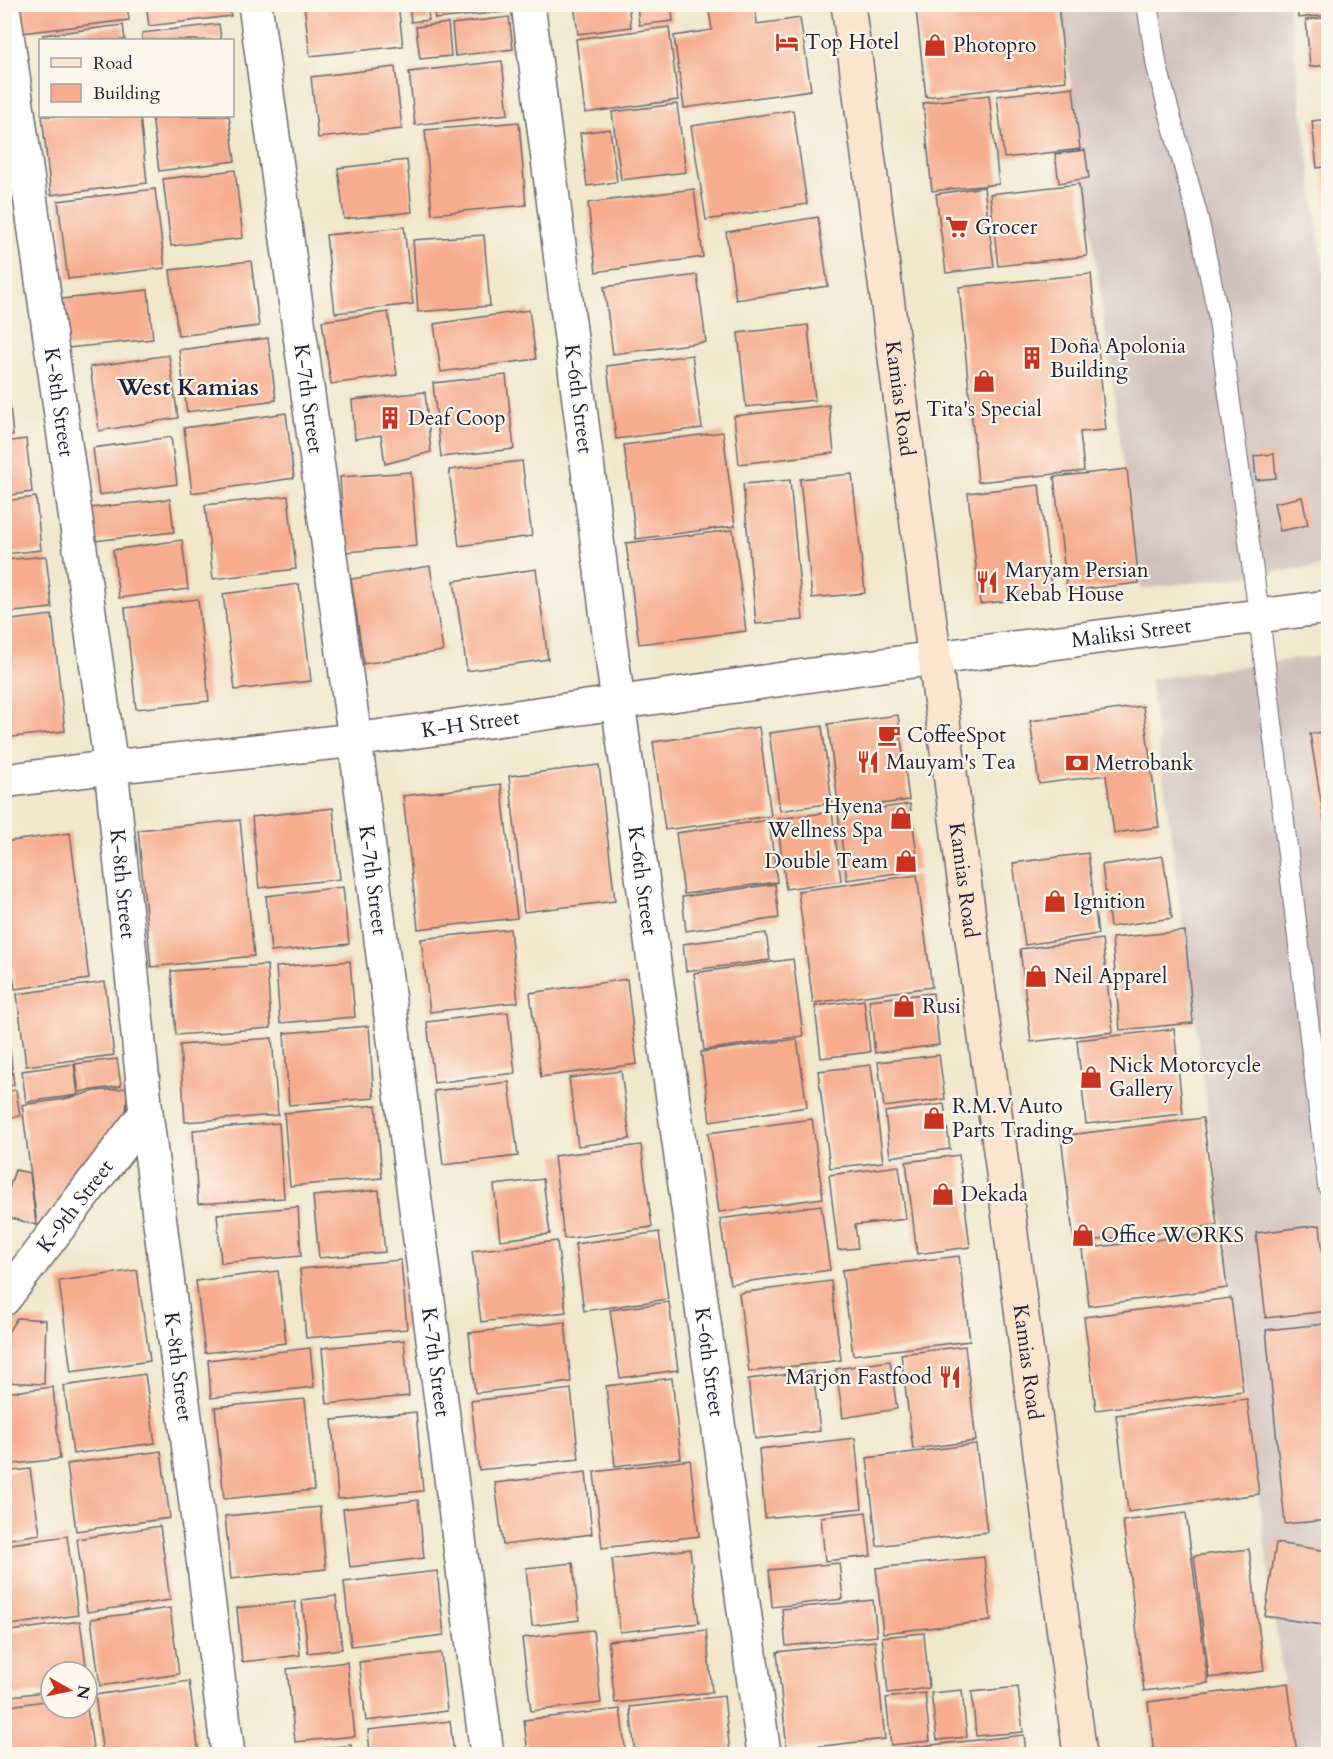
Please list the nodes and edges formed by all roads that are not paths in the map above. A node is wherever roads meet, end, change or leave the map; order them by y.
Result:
1 (255, 4) edge
2 (528, 4) edge
3 (848, 4) edge
4 (1147, 4) edge
5 (4, 13) edge
6 (1329, 607) edge
7 (1259, 615) junction
8 (934, 660) junction
9 (618, 703) junction
10 (355, 740) junction
11 (111, 767) junction
12 (4, 782) edge
13 (146, 1113) junction
14 (1329, 1186) edge
15 (4, 1299) edge
16 (228, 1755) edge
17 (487, 1755) edge
18 (764, 1755) edge
19 (1080, 1755) edge

1 - 10 street, K-7th Street
2 - 9 street, K-6th Street
3 - 8 main road, Kamias Road
4 - 7 lane
5 - 11 street, K-8th Street
6 - 7 street, Maliksi Street
7 - 8 street, Maliksi Street
7 - 14 lane
8 - 9 street, K-H Street
8 - 19 main road, Kamias Road
9 - 10 street, K-H Street
9 - 18 street, K-6th Street
10 - 11 street, K-H Street
10 - 17 street, K-7th Street
11 - 12 street, K-H Street
11 - 13 street, K-8th Street
13 - 15 street, K-9th Street
13 - 16 street, K-8th Street

